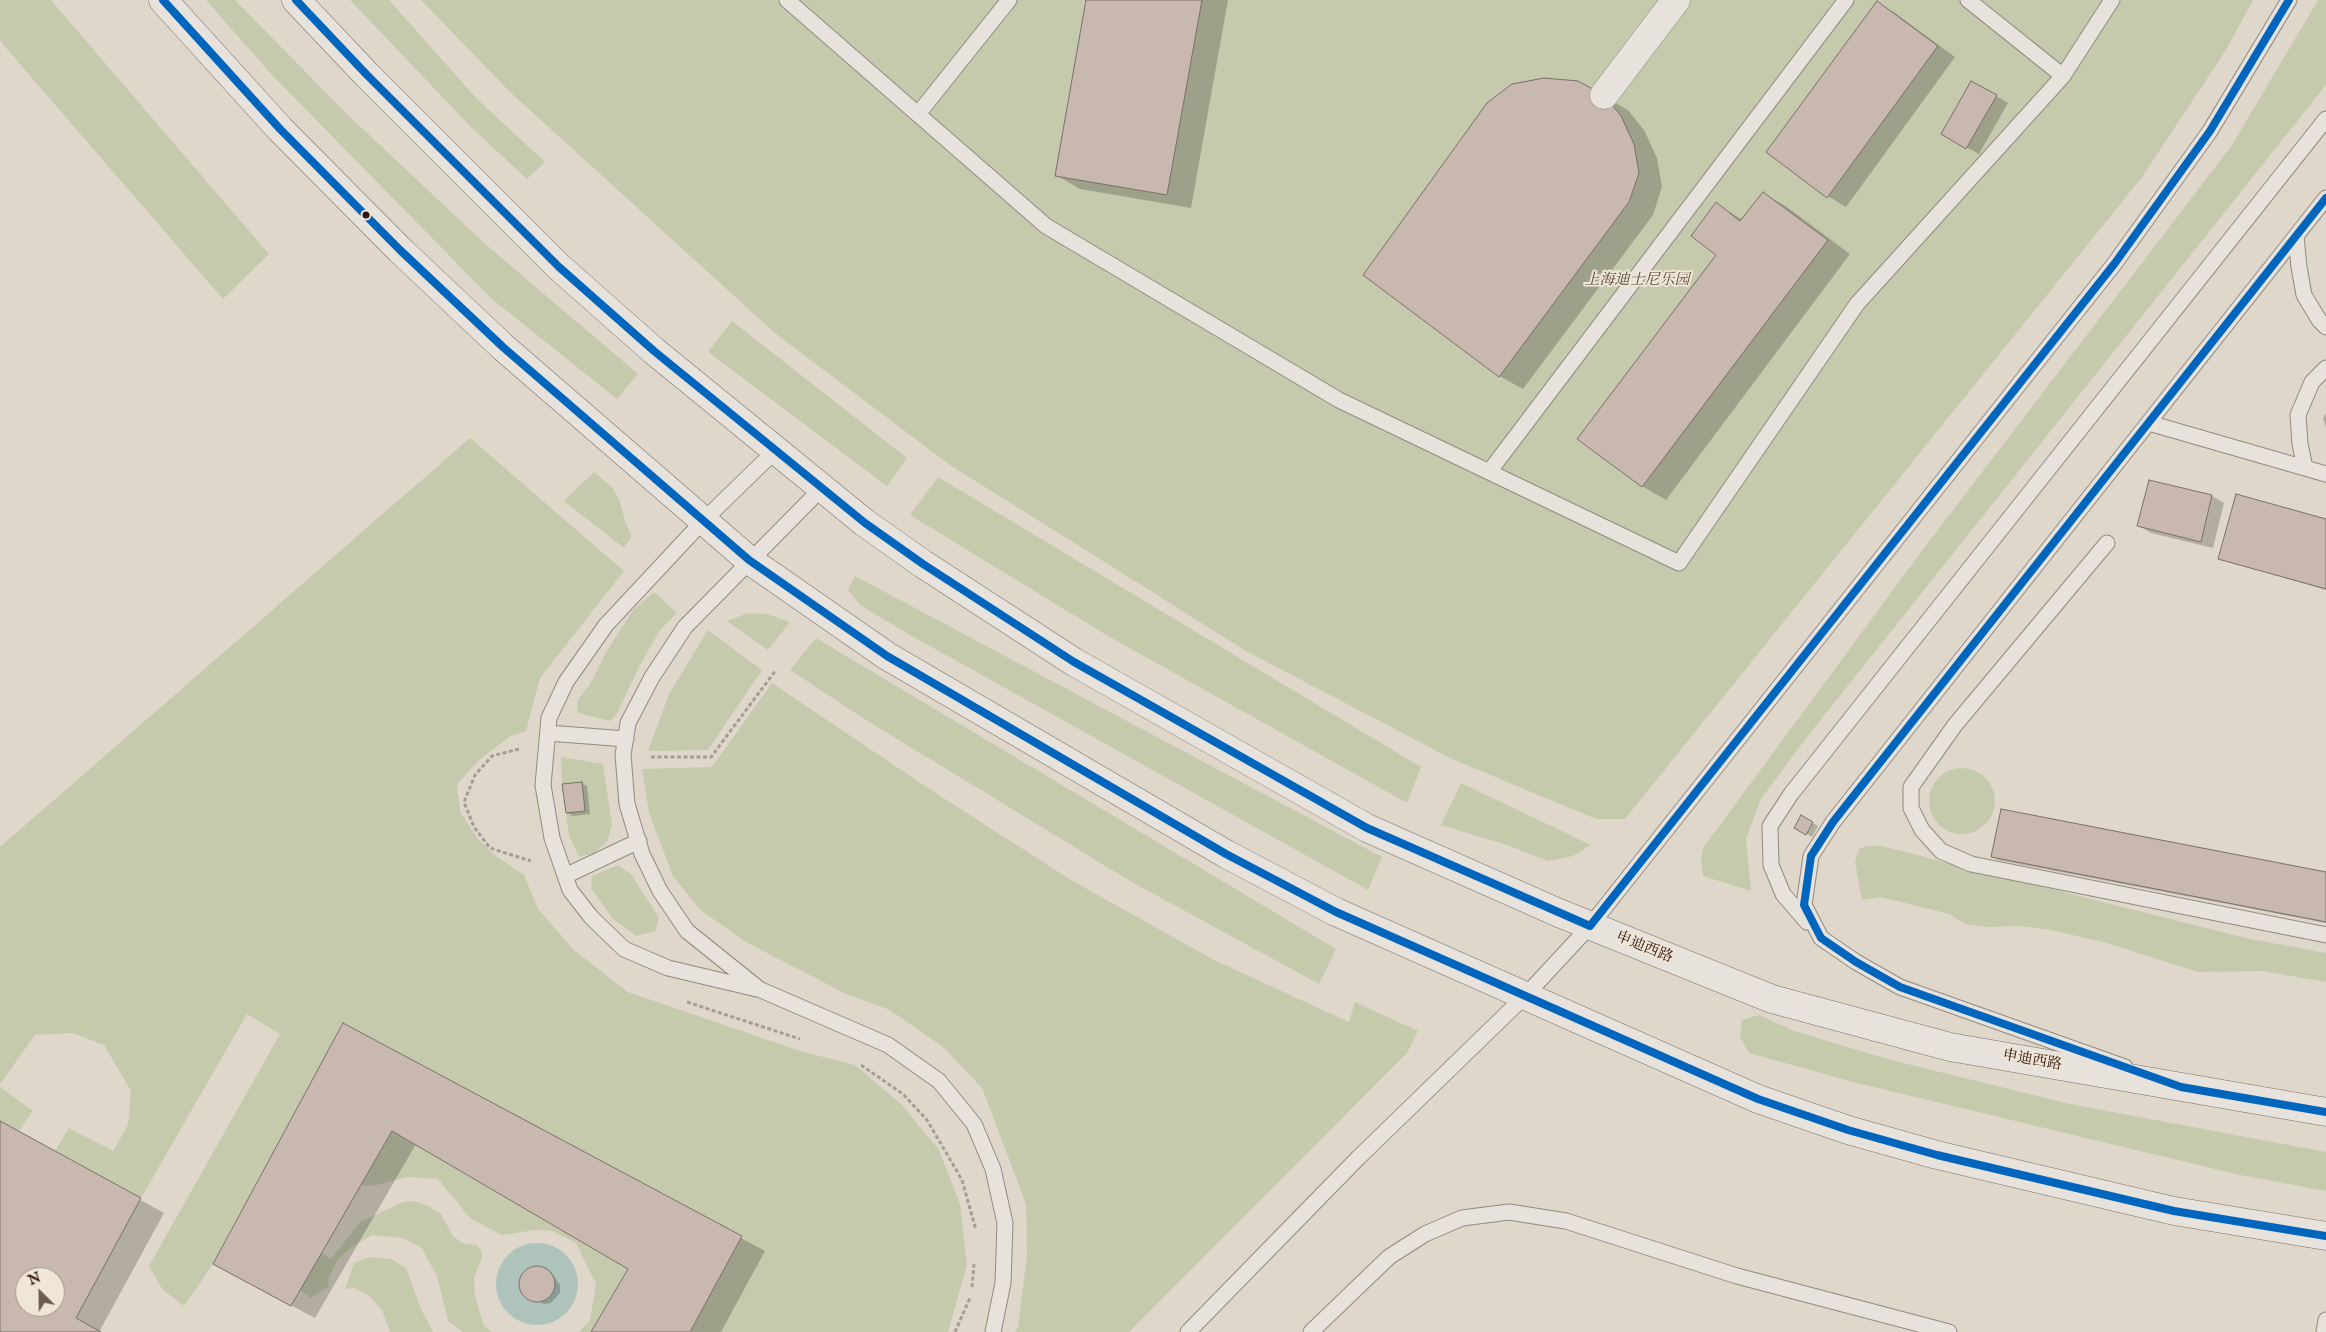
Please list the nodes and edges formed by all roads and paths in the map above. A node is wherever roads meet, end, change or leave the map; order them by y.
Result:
1 (163, 0) edge
2 (296, 0) edge
3 (787, 0) edge
4 (1009, 0) edge
5 (1676, 0) edge
6 (1846, 0) edge
7 (1968, 0) edge
8 (2112, 0) edge
9 (2290, 0) edge
10 (2063, 76) junction
11 (1604, 95) dead end
12 (918, 114) junction
13 (2326, 119) edge
14 (2326, 198) edge
15 (2296, 236) junction
16 (2326, 327) edge
17 (2326, 368) edge
18 (2149, 423) junction
19 (776, 450) junction
20 (2305, 468) junction
21 (1488, 472) junction
22 (2326, 474) edge
23 (822, 488) junction
24 (704, 520) junction
25 (2107, 543) dead end
26 (749, 560) junction
27 (776, 670) dead end
28 (548, 733) junction
29 (626, 739) junction
30 (520, 748) dead end
31 (648, 757) dead end
32 (639, 840) junction
33 (537, 863) dead end
34 (565, 876) junction
35 (1590, 926) junction
36 (2326, 935) edge
37 (1821, 938) junction
38 (761, 990) junction
39 (1524, 996) junction
40 (685, 1002) dead end
41 (807, 1041) dead end
42 (853, 1060) dead end
43 (2180, 1086) junction
44 (2326, 1112) edge
45 (2326, 1236) edge
46 (976, 1240) dead end
47 (974, 1258) dead end
48 (2326, 1320) edge
49 (955, 1332) edge
50 (993, 1332) edge
51 (1188, 1332) edge
52 (1311, 1332) edge
53 (1949, 1332) edge
54 (2324, 1332) edge

1 - 24 street
2 - 19 street, 申迪西路
3 - 12 lane
4 - 12 lane
5 - 11 street
6 - 21 lane
7 - 10 lane
8 - 10 lane
9 - 35 lane
10 - 21 lane
12 - 21 lane
13 - 37 lane
14 - 15 lane
15 - 16 lane
15 - 18 lane
17 - 20 lane
18 - 20 lane
18 - 37 lane
19 - 23 street, 申迪西路
19 - 24 lane
20 - 22 lane
23 - 26 lane
23 - 35 street, 申迪西路
24 - 26 street
24 - 28 lane
25 - 36 lane
26 - 29 lane
26 - 39 street
27 - 31 path
28 - 29 lane
28 - 34 lane
29 - 32 lane
30 - 33 path
32 - 34 lane
32 - 38 lane
34 - 38 lane
35 - 39 lane
35 - 43 street, 申迪西路
37 - 43 lane
38 - 50 lane
39 - 45 street
39 - 51 lane
40 - 41 path
42 - 46 path
43 - 44 street, 申迪西路
47 - 49 path
48 - 54 lane
52 - 53 lane

